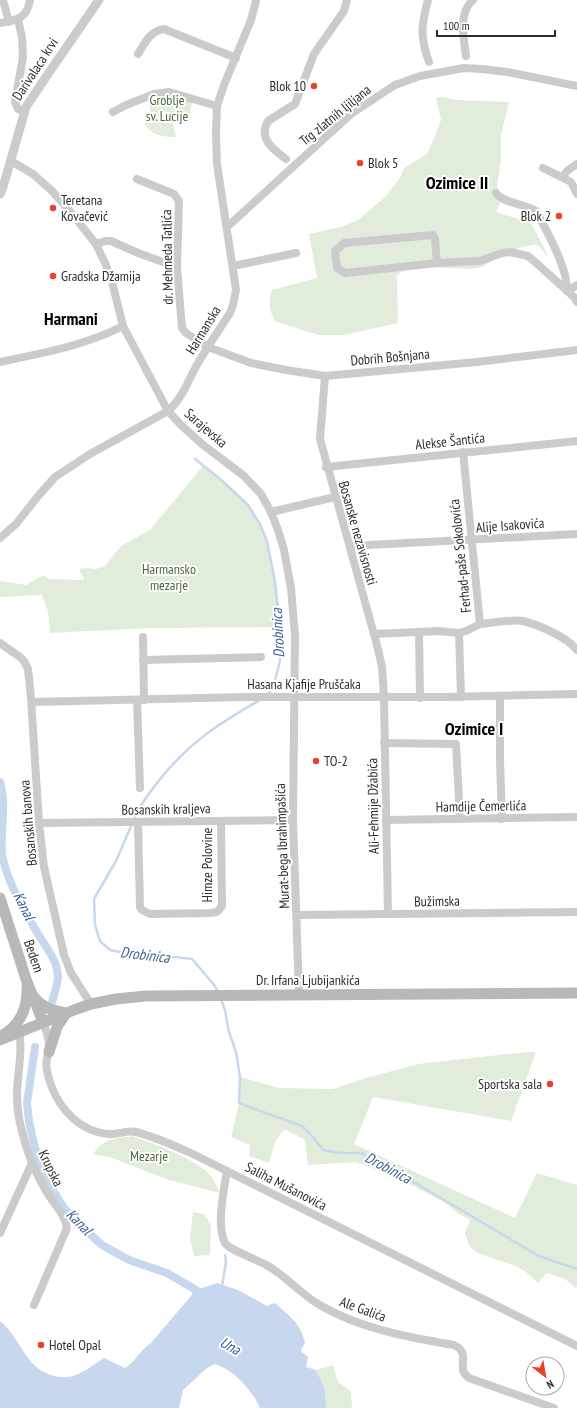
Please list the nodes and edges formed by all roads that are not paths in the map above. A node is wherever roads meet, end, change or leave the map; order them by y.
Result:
1 (3, 0) edge
2 (30, 0) edge
3 (99, 0) edge
4 (256, 0) edge
5 (347, 0) edge
6 (428, 0) edge
7 (473, 0) edge
8 (18, 20) junction
9 (9, 22) junction
10 (0, 23) edge
11 (138, 54) dead end
12 (466, 56) dead end
13 (236, 58) junction
14 (428, 62) dead end
15 (577, 86) edge
16 (217, 106) junction
17 (24, 112) junction
18 (113, 112) dead end
19 (286, 159) dead end
20 (11, 161) junction
21 (577, 164) edge
22 (543, 168) dead end
23 (562, 177) junction
24 (137, 179) dead end
25 (496, 193) dead end
26 (0, 194) edge
27 (577, 194) edge
28 (227, 227) junction
29 (96, 244) junction
30 (296, 253) dead end
31 (437, 263) junction
32 (233, 266) junction
33 (177, 267) junction
34 (577, 285) edge
35 (567, 291) junction
36 (577, 302) edge
37 (123, 326) junction
38 (208, 347) junction
39 (577, 350) edge
40 (0, 362) edge
41 (325, 376) junction
42 (168, 411) junction
43 (577, 441) edge
44 (463, 452) junction
45 (326, 467) junction
46 (335, 497) junction
47 (271, 512) junction
48 (577, 534) edge
49 (0, 538) edge
50 (472, 540) junction
51 (350, 546) junction
52 (480, 624) junction
53 (419, 632) junction
54 (459, 633) junction
55 (374, 634) junction
56 (143, 637) dead end
57 (0, 643) edge
58 (577, 650) edge
59 (261, 657) dead end
60 (143, 660) junction
61 (577, 694) edge
62 (500, 696) junction
63 (293, 697) junction
64 (384, 697) junction
65 (461, 697) junction
66 (420, 698) junction
67 (141, 700) junction
68 (32, 702) junction
69 (384, 744) junction
70 (140, 788) dead end
71 (577, 817) edge
72 (460, 819) junction
73 (502, 819) junction
74 (293, 820) junction
75 (386, 820) junction
76 (221, 821) junction
77 (137, 822) junction
78 (39, 823) junction
79 (0, 898) edge
80 (577, 912) edge
81 (388, 914) junction
82 (297, 915) junction
83 (26, 979) junction
84 (577, 993) edge
85 (299, 994) junction
86 (32, 995) junction
87 (91, 1004) junction
88 (67, 1013) junction
89 (43, 1022) junction
90 (18, 1029) junction
91 (0, 1037) edge
92 (0, 1040) edge
93 (49, 1052) junction
94 (32, 1163) junction
95 (227, 1171) junction
96 (1, 1228) edge
97 (34, 1305) dead end
98 (577, 1346) edge
99 (554, 1408) edge

1 - 9 street
2 - 8 street
3 - 17 street, Darivalaca krvi
4 - 13 street, Harmanska
5 - 19 street
6 - 14 street
7 - 12 street
8 - 9 street
8 - 17 street
9 - 10 street
11 - 13 street
13 - 16 street, Harmanska
15 - 28 street, Trg zlatnih ljiljana
16 - 18 street
16 - 28 street, Harmanska
17 - 20 street, Darivalaca krvi
20 - 26 street, Darivalaca krvi
20 - 29 street, Sarajevska
21 - 23 street
22 - 23 street
23 - 27 street
24 - 33 street, dr. Mehmeda Tatlića
25 - 35 street
28 - 32 street, Harmanska
29 - 33 street
29 - 37 street, Sarajevska
30 - 32 street
31 - 31 street
31 - 35 street
32 - 38 street, Harmanska
33 - 38 street, dr. Mehmeda Tatlića
34 - 35 street
35 - 36 street
37 - 40 street
37 - 42 street, Sarajevska
38 - 41 street, Dobrih Bošnjana
38 - 42 street, Harmanska
39 - 41 street, Dobrih Bošnjana
41 - 45 street, Bosanske nezavisnosti
42 - 47 street, Sarajevska
42 - 49 street, Harmanska
43 - 44 street, Alekse Šantića
44 - 45 street, Alekse Šantića
44 - 50 street, Ferhad-paše Sokolovića
45 - 46 street, Bosanske nezavisnosti
46 - 47 street
46 - 51 street, Bosanske nezavisnosti
47 - 63 street, Sarajevska
48 - 50 street, Alije Isakovića
50 - 51 street, Alije Isakovića
50 - 52 street, Ferhad-paše Sokolovića
51 - 55 street, Bosanske nezavisnosti
52 - 54 street
52 - 58 street, Ferhad-paše Sokolovića
53 - 54 street
53 - 55 street
53 - 66 street
54 - 65 street
55 - 64 street, Bosanske nezavisnosti
56 - 60 street
57 - 68 street, Bosanskih banova
59 - 60 street
60 - 67 street
61 - 62 street, Hasana Kjafije Pruščaka
62 - 65 street, Hasana Kjafije Pruščaka
62 - 73 street
63 - 64 street, Hasana Kjafije Pruščaka
63 - 67 street, Hasana Kjafije Pruščaka
63 - 74 street, Murat-bega Ibrahimpašića
64 - 66 street, Hasana Kjafije Pruščaka
64 - 69 street, Ali-Fehmije Džabića
65 - 66 street, Hasana Kjafije Pruščaka
67 - 68 street, Hasana Kjafije Pruščaka
67 - 70 street
68 - 78 street, Bosanskih banova
69 - 72 street
69 - 75 street, Ali-Fehmije Džabića
71 - 73 street, Hamdije Čemerlića
72 - 73 street, Hamdije Čemerlića
72 - 75 street, Hamdije Čemerlića
74 - 76 street, Bosanskih kraljeva
74 - 82 street, Murat-bega Ibrahimpašića
75 - 81 street, Ali-Fehmije Džabića
76 - 77 street, Bosanskih kraljeva
76 - 77 street, Himze Polovine
77 - 78 street, Bosanskih kraljeva
78 - 87 street, Bosanskih banova
79 - 83 main road, Bedem
80 - 81 street, Bužimska
81 - 82 street, Bužimska
82 - 85 street, Murat-bega Ibrahimpašića
83 - 86 main road, Bedem
83 - 90 main road
84 - 85 main road, Dr. Irfana Ljubijankića
85 - 87 main road, Dr. Irfana Ljubijankića
86 - 88 main road
86 - 89 main road, Bedem
87 - 88 main road, Dr. Irfana Ljubijankića
88 - 89 main road, Dr. Irfana Ljubijankića
88 - 93 main road
89 - 90 main road, Dr. Irfana Ljubijankića
89 - 93 street, Saliha Mušanovića
90 - 91 main road
90 - 92 main road
90 - 94 street, Krupska
93 - 95 street, Saliha Mušanovića
94 - 96 street
94 - 97 street, Krupska
95 - 98 street, Saliha Mušanovića
95 - 99 street, Ale Galića

